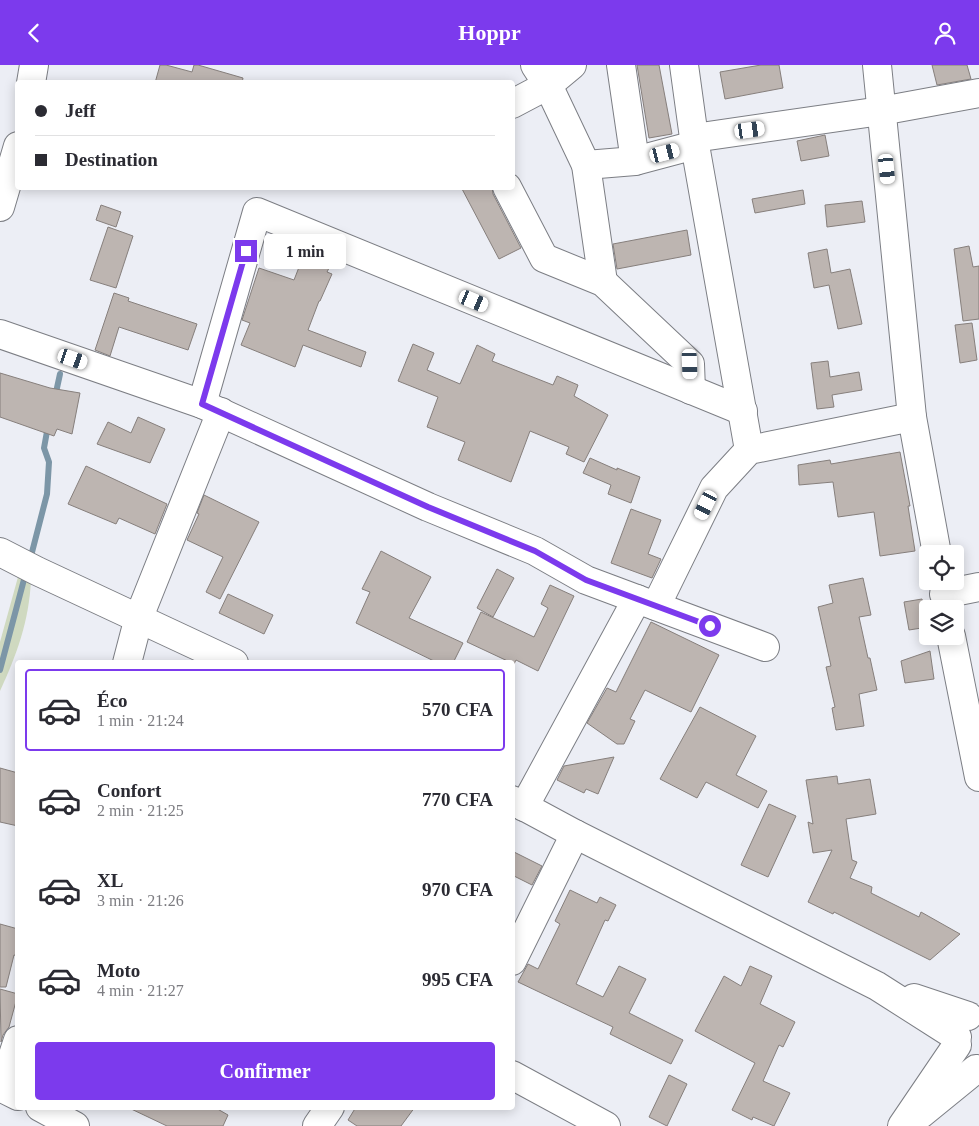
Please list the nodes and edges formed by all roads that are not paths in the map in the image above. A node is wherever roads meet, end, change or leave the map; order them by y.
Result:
1 (34, 65) edge
2 (572, 65) edge
3 (620, 65) edge
4 (684, 65) edge
5 (877, 65) edge
6 (541, 75) edge
7 (32, 80) edge
8 (979, 93) edge
9 (515, 102) edge
10 (882, 111) junction
11 (695, 142) junction
12 (15, 156) edge
13 (635, 161) junction
14 (586, 165) junction
15 (509, 190) edge
16 (0, 207) edge
17 (602, 281) junction
18 (0, 334) edge
19 (691, 390) junction
20 (211, 408) junction
21 (743, 411) junction
22 (912, 417) junction
23 (749, 450) junction
24 (934, 545) edge
25 (7, 555) edge
26 (979, 587) edge
27 (944, 595) edge
28 (647, 603) junction
29 (139, 617) junction
30 (953, 645) edge
31 (765, 647) dead end
32 (128, 660) edge
33 (228, 660) edge
34 (979, 777) edge
35 (518, 803) edge
36 (575, 834) junction
37 (515, 955) edge
38 (965, 1027) edge
39 (15, 1054) edge
40 (978, 1070) edge
41 (515, 1077) edge
42 (7, 1093) edge
43 (46, 1110) edge
44 (328, 1110) edge
45 (75, 1126) edge
46 (317, 1126) edge
47 (606, 1126) edge
48 (902, 1126) edge
49 (906, 1126) edge

1 - 7 street
2 - 6 street
3 - 13 street
4 - 11 street
5 - 10 street
6 - 9 street
6 - 14 street
8 - 10 street
10 - 11 street
10 - 22 street
11 - 13 street
11 - 21 street
12 - 16 street
13 - 14 street
14 - 17 street
15 - 17 street
17 - 19 street
18 - 20 street
19 - 20 street
19 - 21 street
20 - 28 street
20 - 29 street
21 - 23 street
22 - 23 street
22 - 24 street
23 - 28 street
25 - 29 street
26 - 27 street
28 - 31 street
28 - 35 street
29 - 32 street
29 - 33 street
30 - 34 street
35 - 36 street
36 - 37 street
36 - 38 street
38 - 40 street
38 - 48 street
39 - 42 street
40 - 49 street
41 - 47 street
43 - 45 street
44 - 46 street

